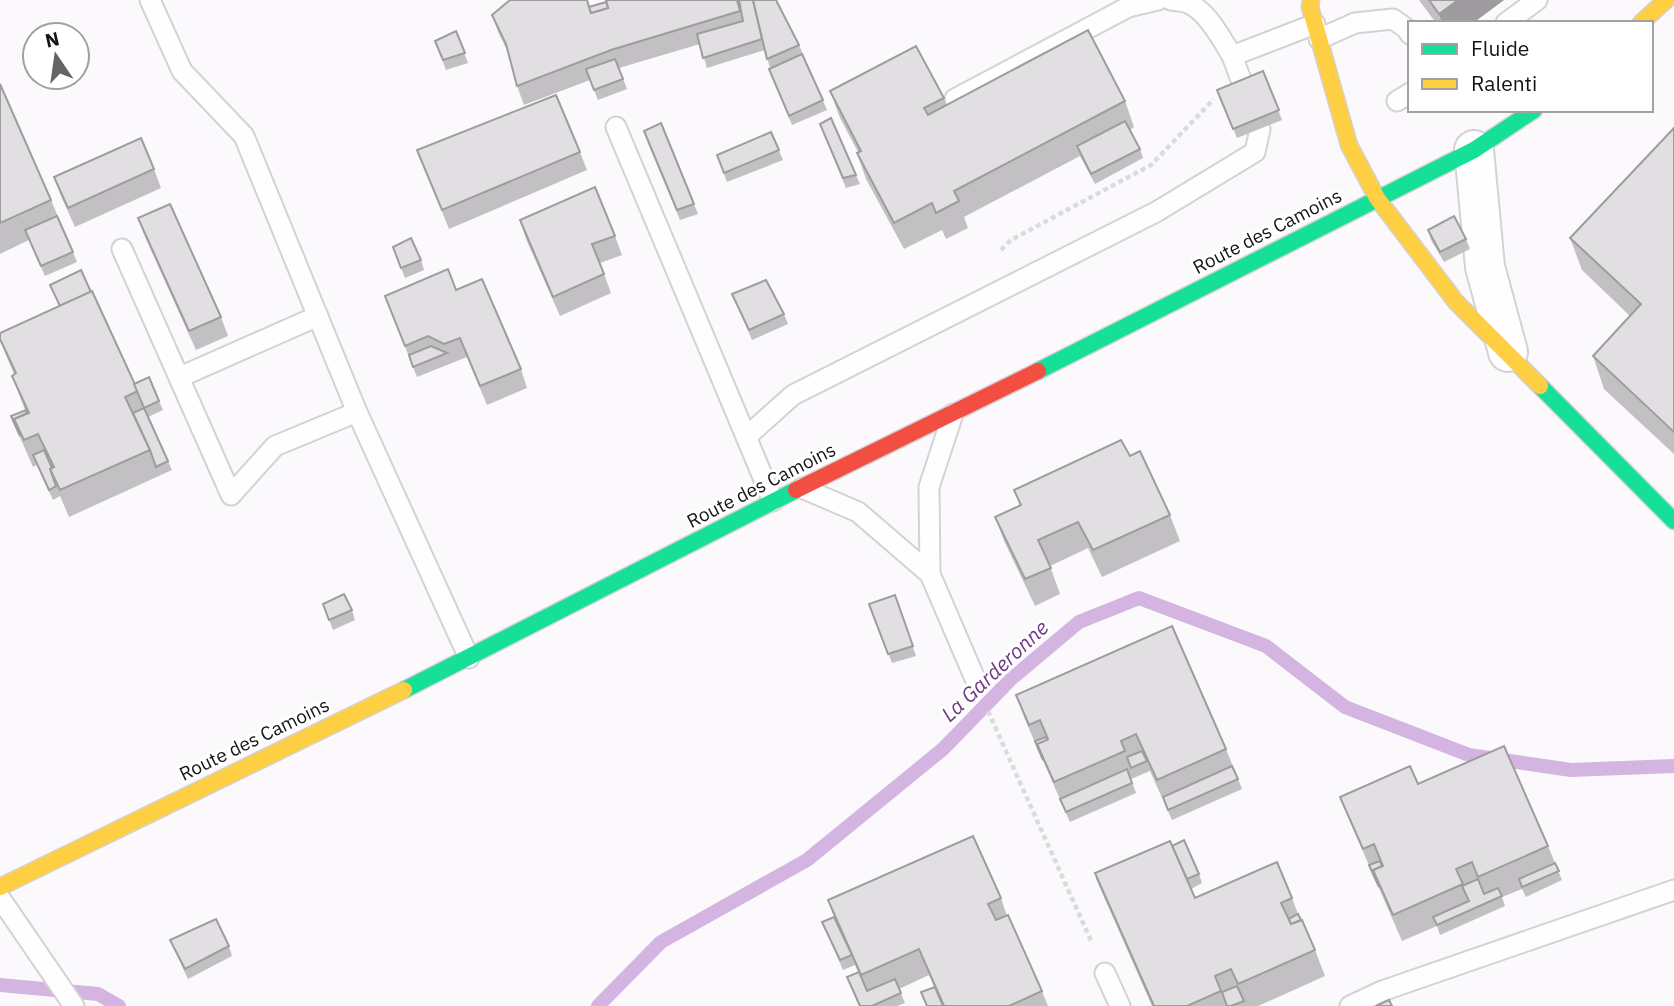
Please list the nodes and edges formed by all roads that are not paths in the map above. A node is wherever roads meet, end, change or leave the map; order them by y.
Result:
1 (150, 0) edge
2 (1157, 0) edge
3 (1171, 0) edge
4 (1536, 0) edge
5 (1666, 0) edge
6 (1312, 14) edge
7 (1509, 21) edge
8 (1643, 21) edge
9 (1408, 31) edge
10 (1232, 56) junction
11 (1243, 83) edge
12 (956, 99) edge
13 (1531, 112) edge
14 (616, 127) dead end
15 (1260, 129) edge
16 (1474, 149) junction
17 (1377, 198) junction
18 (122, 249) dead end
19 (318, 316) junction
20 (1508, 352) junction
21 (180, 377) junction
22 (357, 412) junction
23 (953, 414) junction
24 (746, 437) junction
25 (802, 487) junction
26 (773, 501) junction
27 (1674, 521) edge
28 (930, 574) junction
29 (469, 658) junction
30 (975, 681) dead end
31 (0, 887) edge
32 (1674, 890) edge
33 (0, 898) edge
34 (1105, 973) road end
35 (74, 1006) edge
36 (1120, 1006) edge
37 (1350, 1006) edge

1 - 19 lane
2 - 12 lane
3 - 10 lane
4 - 7 lane
5 - 8 main road
6 - 9 lane
6 - 10 lane
6 - 17 main road
10 - 11 lane
13 - 16 main road, Route des Camoins
14 - 24 lane
15 - 24 lane
16 - 17 main road, Route des Camoins
16 - 20 street
17 - 20 main road
17 - 23 main road, Route des Camoins
18 - 21 lane
19 - 21 lane
19 - 22 lane
20 - 27 main road
21 - 22 lane
22 - 29 lane
23 - 25 main road, Route des Camoins
23 - 28 lane
24 - 26 lane
25 - 26 main road, Route des Camoins
25 - 28 lane
26 - 29 main road, Route des Camoins
28 - 30 lane
29 - 31 main road, Route des Camoins
32 - 37 lane
33 - 35 lane
34 - 36 lane

